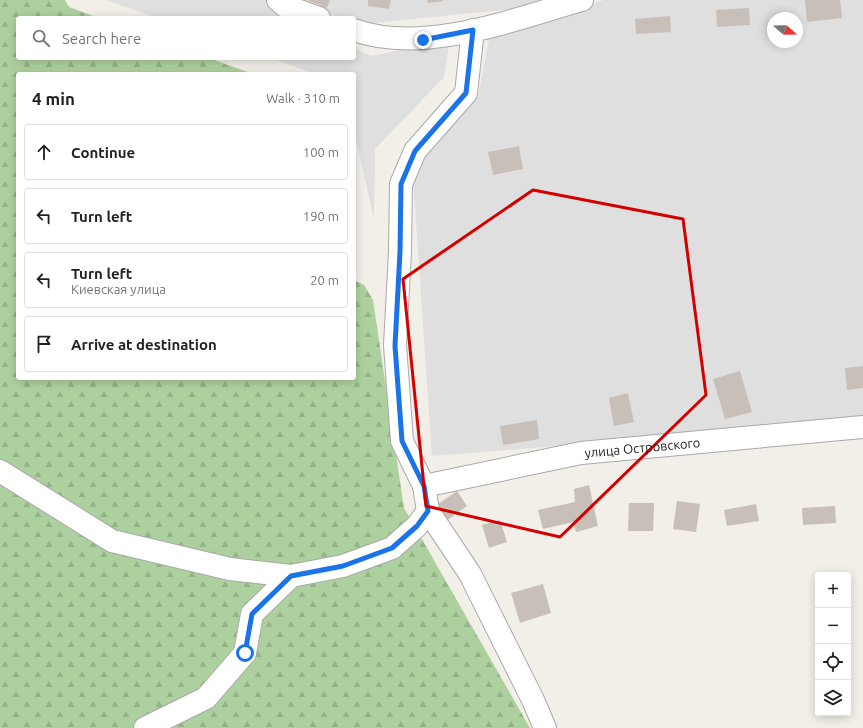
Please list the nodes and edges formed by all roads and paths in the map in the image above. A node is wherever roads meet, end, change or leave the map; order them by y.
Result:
1 (278, 0) edge
2 (582, 0) edge
3 (313, 16) edge
4 (473, 30) junction
5 (356, 31) edge
6 (863, 427) edge
7 (0, 471) edge
8 (424, 486) junction
9 (428, 511) junction
10 (291, 576) junction
11 (145, 728) edge
12 (545, 728) edge

1 - 3 street
2 - 4 street
4 - 5 street
4 - 8 street
6 - 8 street, улица Островского
7 - 10 street
8 - 9 street
9 - 10 street
9 - 12 street
10 - 11 street

